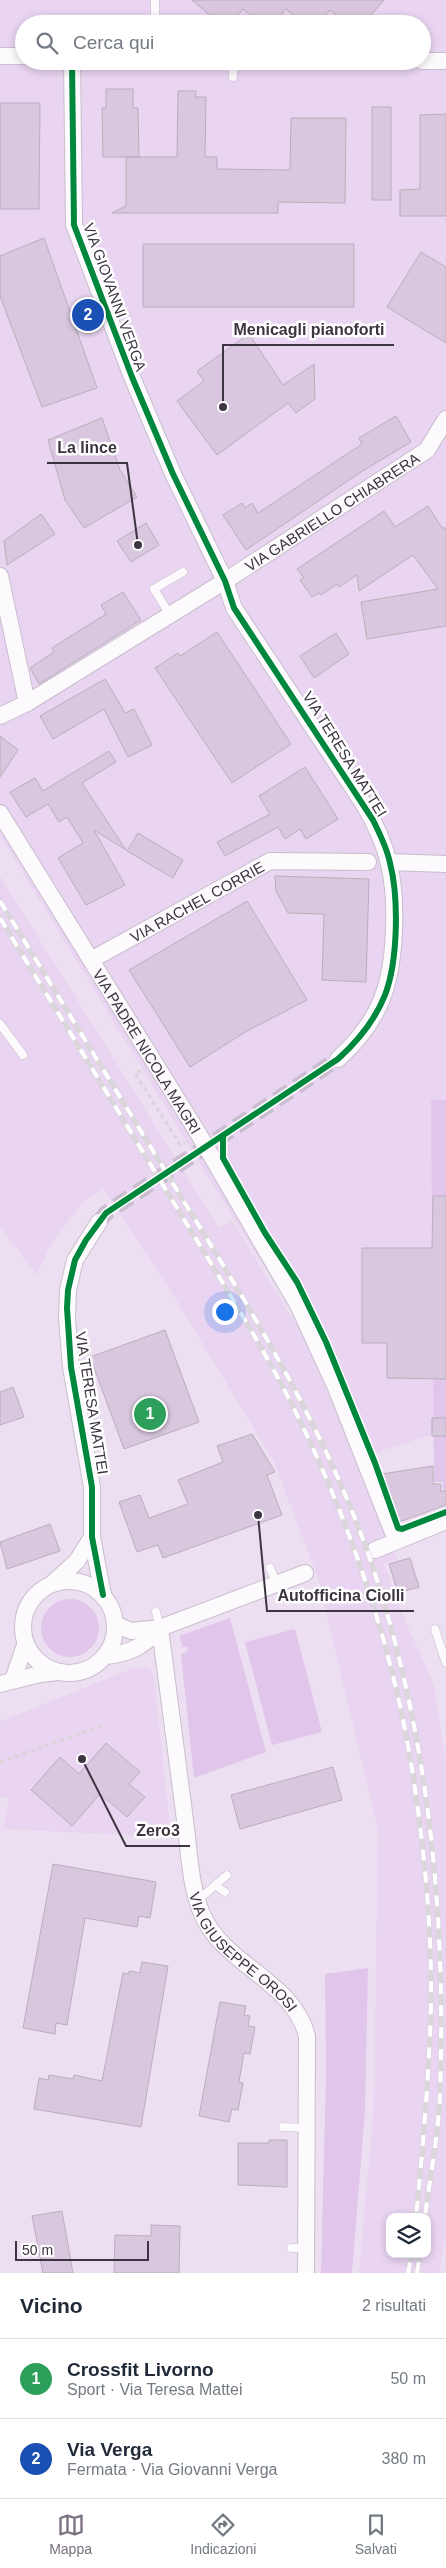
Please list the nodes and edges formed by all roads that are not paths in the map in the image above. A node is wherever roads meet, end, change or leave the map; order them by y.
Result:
1 (155, 0) edge
2 (155, 15) edge
3 (0, 56) edge
4 (15, 56) edge
5 (431, 61) edge
6 (446, 61) edge
7 (72, 70) edge
8 (233, 70) edge
9 (233, 78) dead end
10 (446, 419) edge
11 (183, 572) dead end
12 (0, 576) edge
13 (224, 581) junction
14 (170, 615) junction
15 (27, 703) junction
16 (0, 716) edge
17 (0, 813) edge
18 (368, 862) dead end
19 (390, 862) junction
20 (446, 864) edge
21 (91, 960) junction
22 (0, 1024) edge
23 (23, 1056) dead end
24 (338, 1059) tunnel mouth
25 (99, 1222) tunnel mouth
26 (446, 1521) edge
27 (92, 1537) junction
28 (396, 1540) junction
29 (375, 1550) dead end
30 (270, 1568) dead end
31 (305, 1573) dead end
32 (53, 1583) junction
33 (277, 1584) junction
34 (103, 1595) junction
35 (158, 1620) junction
36 (116, 1624) junction
37 (435, 1630) dead end
38 (25, 1645) junction
39 (105, 1656) junction
40 (446, 1660) edge
41 (58, 1672) junction
42 (6, 1682) edge
43 (228, 1875) dead end
44 (214, 1885) junction
45 (225, 1892) dead end
46 (198, 1900) junction
47 (283, 2127) dead end
48 (307, 2128) junction
49 (306, 2273) edge

1 - 2 lane
3 - 4 street
5 - 6 street
7 - 13 street, VIA GIOVANNI VERGA
8 - 9 lane
10 - 13 street, VIA GABRIELLO CHIABRERA
11 - 14 lane
12 - 15 street
13 - 14 street, VIA GABRIELLO CHIABRERA
13 - 19 street, VIA TERESA MATTEI
14 - 15 street, VIA GABRIELLO CHIABRERA
15 - 16 street, VIA GABRIELLO CHIABRERA
17 - 21 street, VIA PADRE NICOLA MAGRI
18 - 21 street, VIA RACHEL CORRIE
19 - 20 street
19 - 24 street, VIA TERESA MATTEI
21 - 28 street, VIA PADRE NICOLA MAGRI
22 - 23 lane
25 - 27 street, VIA TERESA MATTEI
26 - 28 street
27 - 32 street
27 - 34 street, VIA TERESA MATTEI
28 - 29 street
30 - 33 lane
31 - 33 street
32 - 34 street
32 - 38 street
33 - 35 street
34 - 36 street
35 - 36 street
35 - 39 street
35 - 46 street, VIA GIUSEPPE OROSI
36 - 39 street
37 - 40 lane
38 - 41 street
38 - 42 street
39 - 41 street
41 - 42 street
43 - 44 lane
44 - 45 lane
44 - 46 lane
46 - 48 street, VIA GIUSEPPE OROSI
47 - 48 lane
48 - 49 street, VIA GIUSEPPE OROSI

